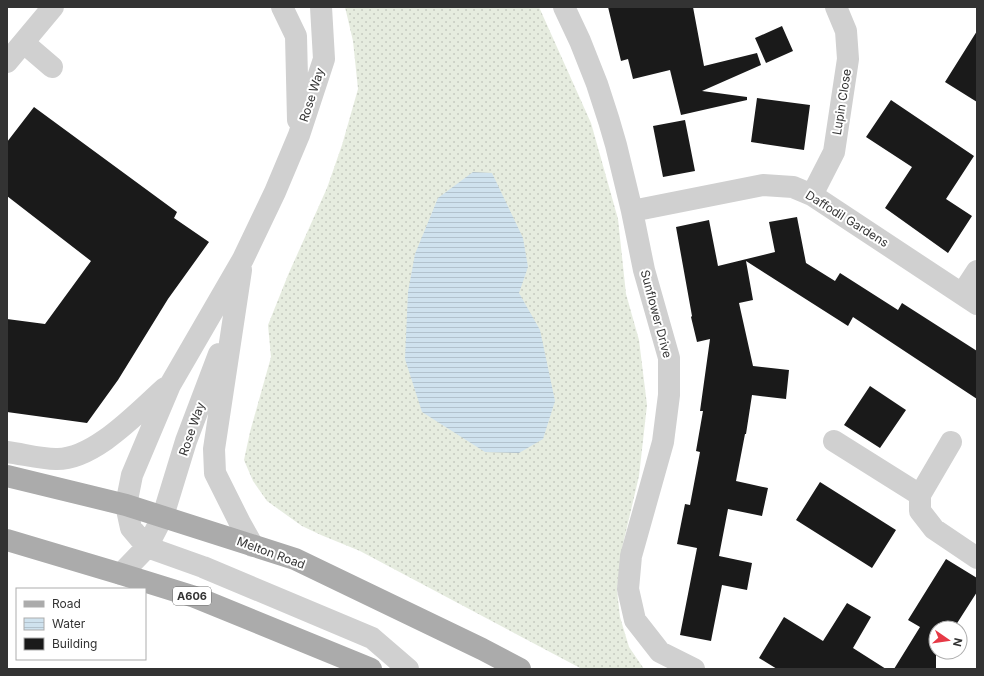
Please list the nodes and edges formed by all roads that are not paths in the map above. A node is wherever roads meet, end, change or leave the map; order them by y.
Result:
1 (53, 7) edge
2 (282, 7) edge
3 (321, 7) edge
4 (564, 7) edge
5 (836, 7) edge
6 (24, 43) junction
7 (7, 62) edge
8 (52, 67) dead end
9 (299, 135) junction
10 (812, 194) junction
11 (632, 211) junction
12 (243, 259) junction
13 (977, 271) edge
14 (970, 299) edge
15 (235, 309) junction
16 (170, 384) junction
17 (834, 441) dead end
18 (951, 442) dead end
19 (7, 452) edge
20 (7, 476) edge
21 (920, 495) junction
22 (126, 505) junction
23 (163, 516) junction
24 (7, 540) edge
25 (253, 546) junction
26 (147, 547) junction
27 (977, 558) edge
28 (121, 574) junction
29 (371, 669) edge
30 (408, 669) edge
31 (520, 669) edge
32 (694, 669) edge

1 - 6 street
2 - 9 street, Rose Way
3 - 9 street, Rose Way
4 - 11 street, Sunflower Drive
5 - 10 street, Lupin Close
6 - 7 street
6 - 8 street
9 - 12 street, Rose Way
10 - 11 street, Daffodil Gardens
10 - 14 street, Daffodil Gardens
11 - 32 street, Sunflower Drive
12 - 15 street, Rose Way
12 - 16 street, Rose Way
13 - 14 street
15 - 23 street, Rose Way
15 - 25 street, Rose Way
16 - 19 street, Rose Way
16 - 22 street, Rose Way
17 - 21 street
18 - 21 street
20 - 22 main road, Melton Road
21 - 27 street
22 - 23 main road, Melton Road
22 - 26 street, Rose Way
23 - 25 main road, Melton Road
23 - 26 street, Rose Way
24 - 28 main road, A606
25 - 31 main road, Melton Road
26 - 28 street, Rose Way
26 - 30 street
28 - 29 main road, A606

